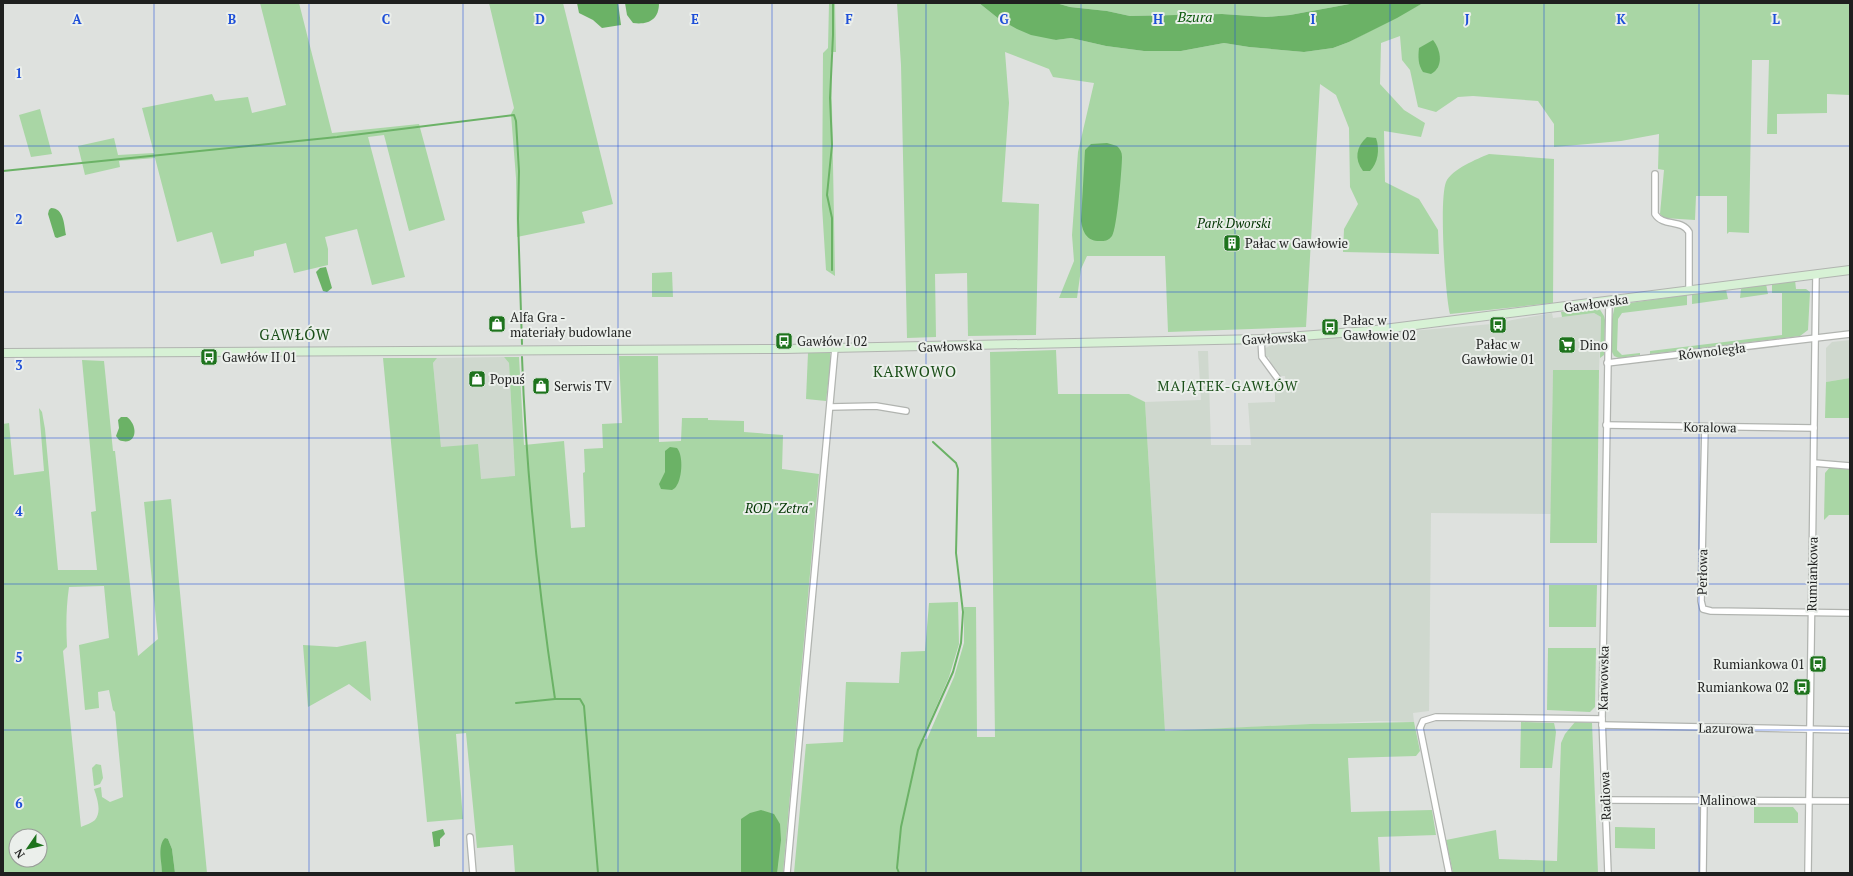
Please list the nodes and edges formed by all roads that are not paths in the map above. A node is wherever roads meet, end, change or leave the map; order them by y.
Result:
1 (1655, 174) dead end
2 (1850, 270) edge
3 (1816, 274) junction
4 (1690, 290) junction
5 (1609, 301) junction
6 (1850, 334) edge
7 (1261, 339) junction
8 (1816, 339) junction
9 (835, 348) junction
10 (3, 353) edge
11 (1608, 363) junction
12 (1281, 383) dead end
13 (830, 407) junction
14 (906, 411) dead end
15 (1606, 425) junction
16 (1705, 427) junction
17 (1814, 428) junction
18 (1814, 463) junction
19 (1850, 466) edge
20 (1811, 612) junction
21 (1850, 613) edge
22 (1602, 722) junction
23 (1809, 730) junction
24 (1850, 730) edge
25 (1605, 800) junction
26 (1808, 800) junction
27 (1704, 801) junction
28 (1850, 801) edge
29 (470, 837) dead end
30 (474, 873) edge
31 (787, 873) edge
32 (1449, 873) edge
33 (1608, 873) edge
34 (1703, 873) edge
35 (1808, 873) edge

1 - 4 street
2 - 3 street, Gawłowska
3 - 4 street, Gawłowska
3 - 8 street, Rumiankowa
4 - 5 street, Gawłowska
5 - 7 street, Gawłowska
5 - 11 street, Karwowska
6 - 8 street, Równoległa
7 - 9 street, Gawłowska
7 - 12 street
8 - 11 street, Równoległa
8 - 17 street, Rumiankowa
9 - 10 street, Gawłowska
9 - 13 street
11 - 15 street, Karwowska
13 - 14 street
13 - 31 street
15 - 16 street, Koralowa
15 - 22 street, Karwowska
16 - 17 street, Koralowa
16 - 20 street, Perłowa
17 - 18 street, Rumiankowa
18 - 19 street
18 - 20 street, Rumiankowa
20 - 21 street
20 - 23 street, Rumiankowa
22 - 23 street, Lazurowa
22 - 25 street, Radiowa
22 - 32 street, Karwowska
23 - 24 street, Lazurowa
23 - 26 street, Rumiankowa
25 - 27 street, Malinowa
25 - 33 street, Radiowa
26 - 27 street, Malinowa
26 - 28 street, Malinowa
26 - 35 street, Rumiankowa
27 - 34 street
29 - 30 street

